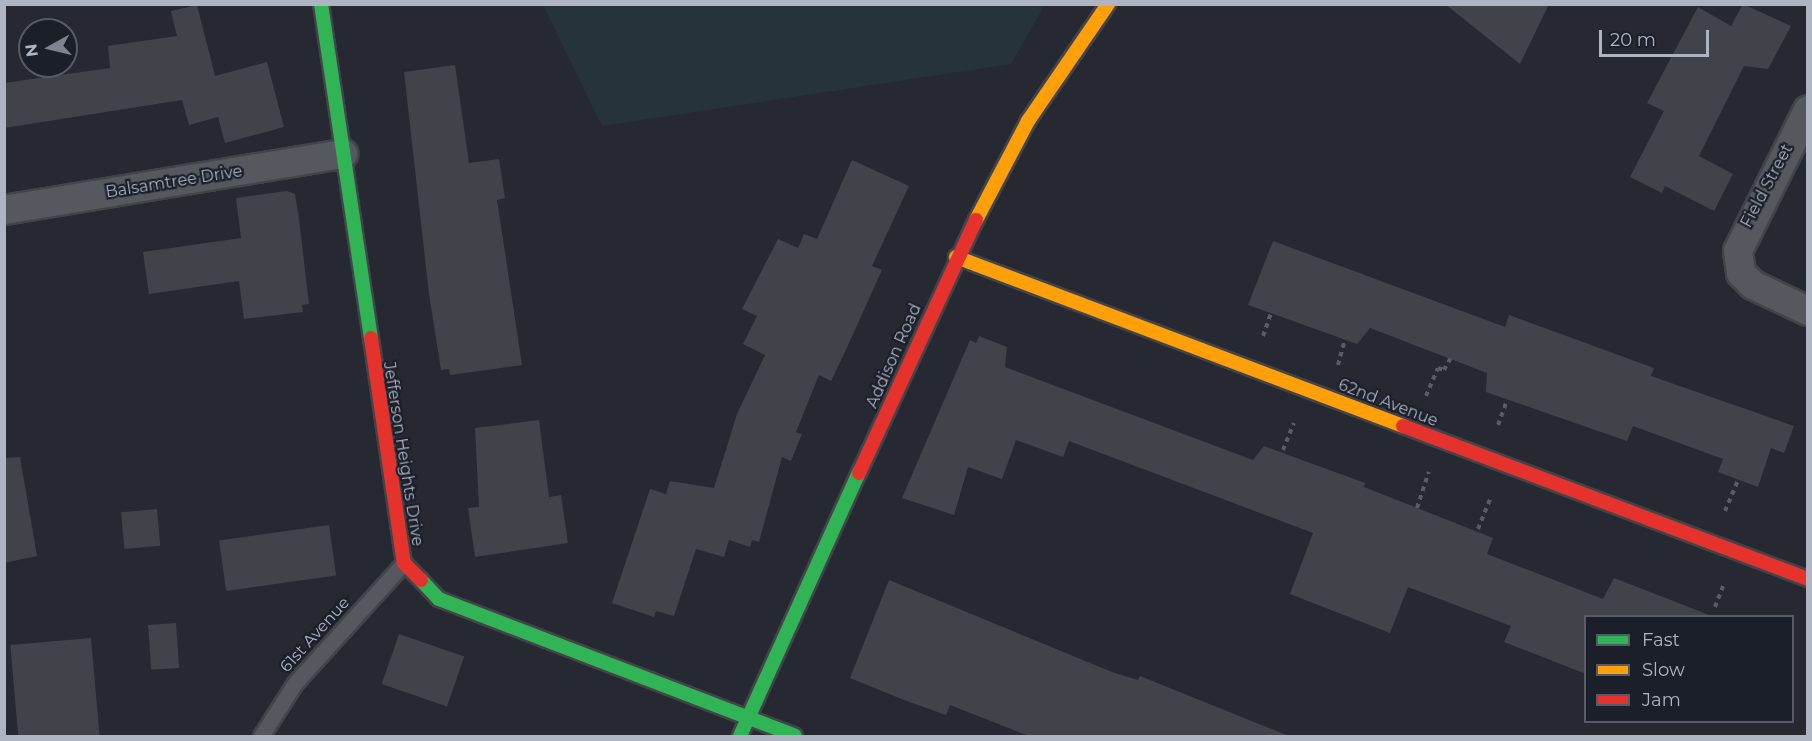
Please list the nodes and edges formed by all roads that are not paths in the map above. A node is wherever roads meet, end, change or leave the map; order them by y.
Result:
1 (321, 4) edge
2 (1108, 4) edge
3 (1808, 110) edge
4 (343, 154) junction
5 (4, 210) edge
6 (956, 257) junction
7 (1808, 311) edge
8 (404, 563) junction
9 (1808, 579) edge
10 (750, 720) junction
11 (261, 736) edge
12 (740, 736) edge
13 (795, 736) edge

1 - 4 street, Jefferson Heights Drive
2 - 6 street, Addison Road
3 - 7 street, Field Street
4 - 5 street, Balsamtree Drive
4 - 8 street, Jefferson Heights Drive
6 - 9 street, 62nd Avenue
6 - 10 street, Addison Road
8 - 10 street, Jefferson Heights Drive
8 - 11 lane, 61st Avenue
10 - 12 street, Addison Road
10 - 13 street

